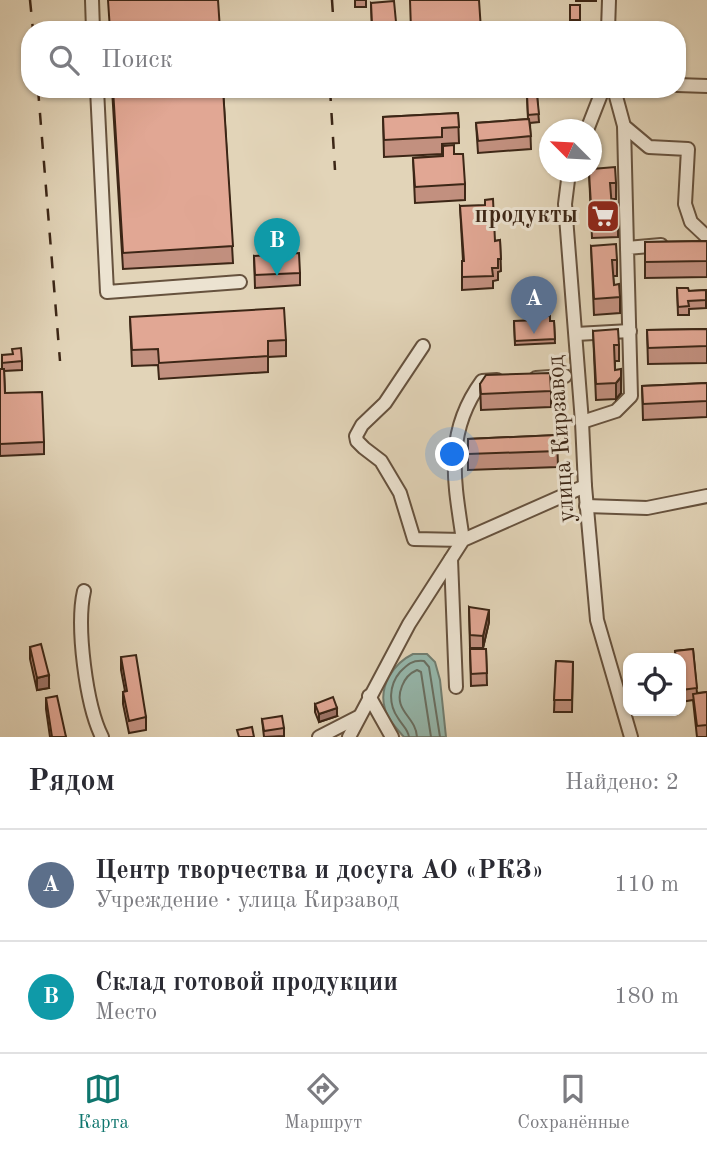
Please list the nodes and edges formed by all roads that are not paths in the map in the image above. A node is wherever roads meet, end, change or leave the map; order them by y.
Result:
1 (92, 0) edge
2 (610, 0) edge
3 (93, 21) edge
4 (609, 21) edge
5 (686, 85) edge
6 (707, 86) edge
7 (97, 98) edge
8 (603, 98) edge
9 (611, 98) edge
10 (592, 119) edge
11 (624, 126) junction
12 (568, 182) edge
13 (707, 237) edge
14 (694, 244) edge
15 (627, 248) junction
16 (240, 282) dead end
17 (630, 331) junction
18 (576, 334) junction
19 (423, 346) dead end
20 (565, 376) dead end
21 (582, 422) junction
22 (585, 486) junction
23 (707, 496) edge
24 (586, 506) junction
25 (463, 540) junction
26 (451, 559) junction
27 (83, 591) dead end
28 (456, 687) dead end
29 (369, 696) junction
30 (358, 717) junction
31 (102, 737) edge
32 (319, 737) edge
33 (349, 737) edge
34 (392, 737) edge
35 (631, 737) edge

1 - 3 street
2 - 4 street
5 - 6 street
7 - 16 street
8 - 10 street
9 - 11 street
11 - 13 street
11 - 15 street
12 - 18 street, улица Кирзавод
14 - 15 street
15 - 17 street
17 - 18 street
17 - 21 street
18 - 21 street, улица Кирзавод
19 - 25 street
20 - 25 street
21 - 22 street, улица Кирзавод
22 - 24 street, улица Кирзавод
22 - 25 street
23 - 24 street
24 - 35 street, улица Кирзавод
25 - 26 street
26 - 28 street
26 - 29 street
27 - 31 street
29 - 30 street
29 - 34 street
30 - 32 street
30 - 33 street

